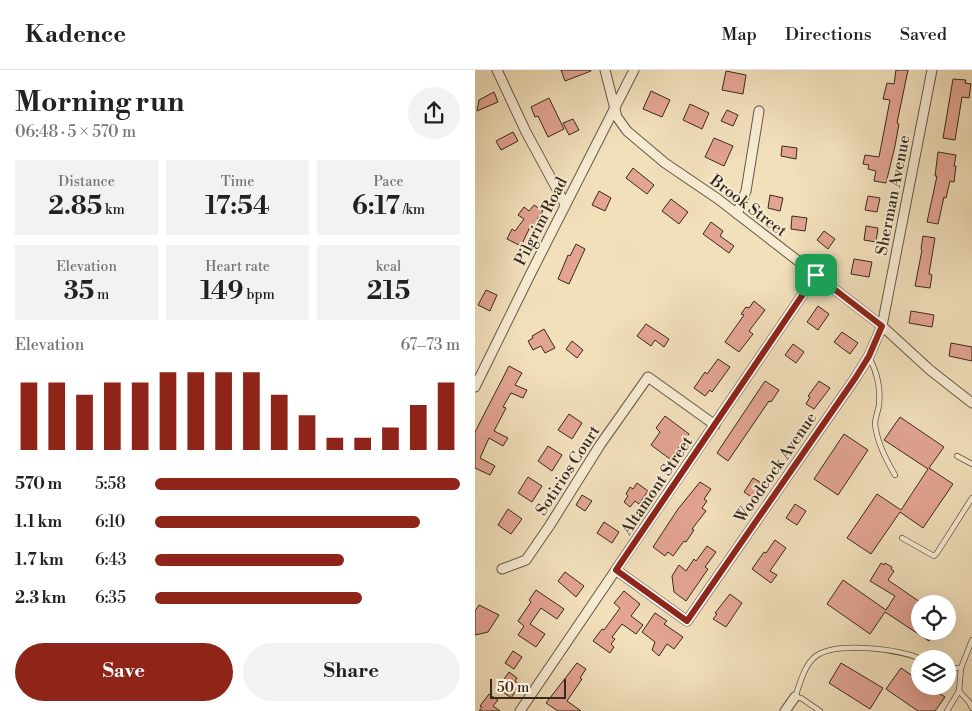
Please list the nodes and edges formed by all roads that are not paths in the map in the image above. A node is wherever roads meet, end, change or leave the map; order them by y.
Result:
1 (497, 70) edge
2 (605, 70) edge
3 (634, 70) edge
4 (932, 70) edge
5 (615, 109) junction
6 (759, 111) dead end
7 (565, 204) junction
8 (737, 214) junction
9 (816, 275) junction
10 (882, 326) junction
11 (869, 356) junction
12 (475, 388) edge
13 (972, 403) edge
14 (715, 425) junction
15 (957, 456) dead end
16 (972, 464) edge
17 (895, 475) dead end
18 (972, 498) edge
19 (902, 538) dead end
20 (502, 568) dead end
21 (616, 570) junction
22 (972, 640) edge
23 (911, 654) edge
24 (956, 668) edge
25 (961, 668) junction
26 (959, 691) junction
27 (795, 697) junction
28 (972, 708) edge
29 (520, 711) edge
30 (785, 711) edge
31 (820, 711) edge
32 (947, 711) edge

1 - 7 street
2 - 5 street, Brook Street
3 - 5 street, Pilgrim Road
4 - 10 street, Sherman Avenue
5 - 7 street, Pilgrim Road
5 - 8 street, Brook Street
6 - 8 street
7 - 12 street, Pilgrim Road
8 - 9 street, Brook Street
9 - 10 street, Brook Street
9 - 14 street, Altamont Street
10 - 11 street, Woodcock Avenue
10 - 13 street, Brook Street
11 - 17 lane
11 - 21 street, Woodcock Avenue
14 - 20 street, Sotirios Court
14 - 21 street, Altamont Street
15 - 16 lane
18 - 19 lane
21 - 29 street, Altamont Street
22 - 25 lane
23 - 27 lane
24 - 25 lane
25 - 26 lane
26 - 28 lane
26 - 32 lane
27 - 30 street
27 - 31 lane

